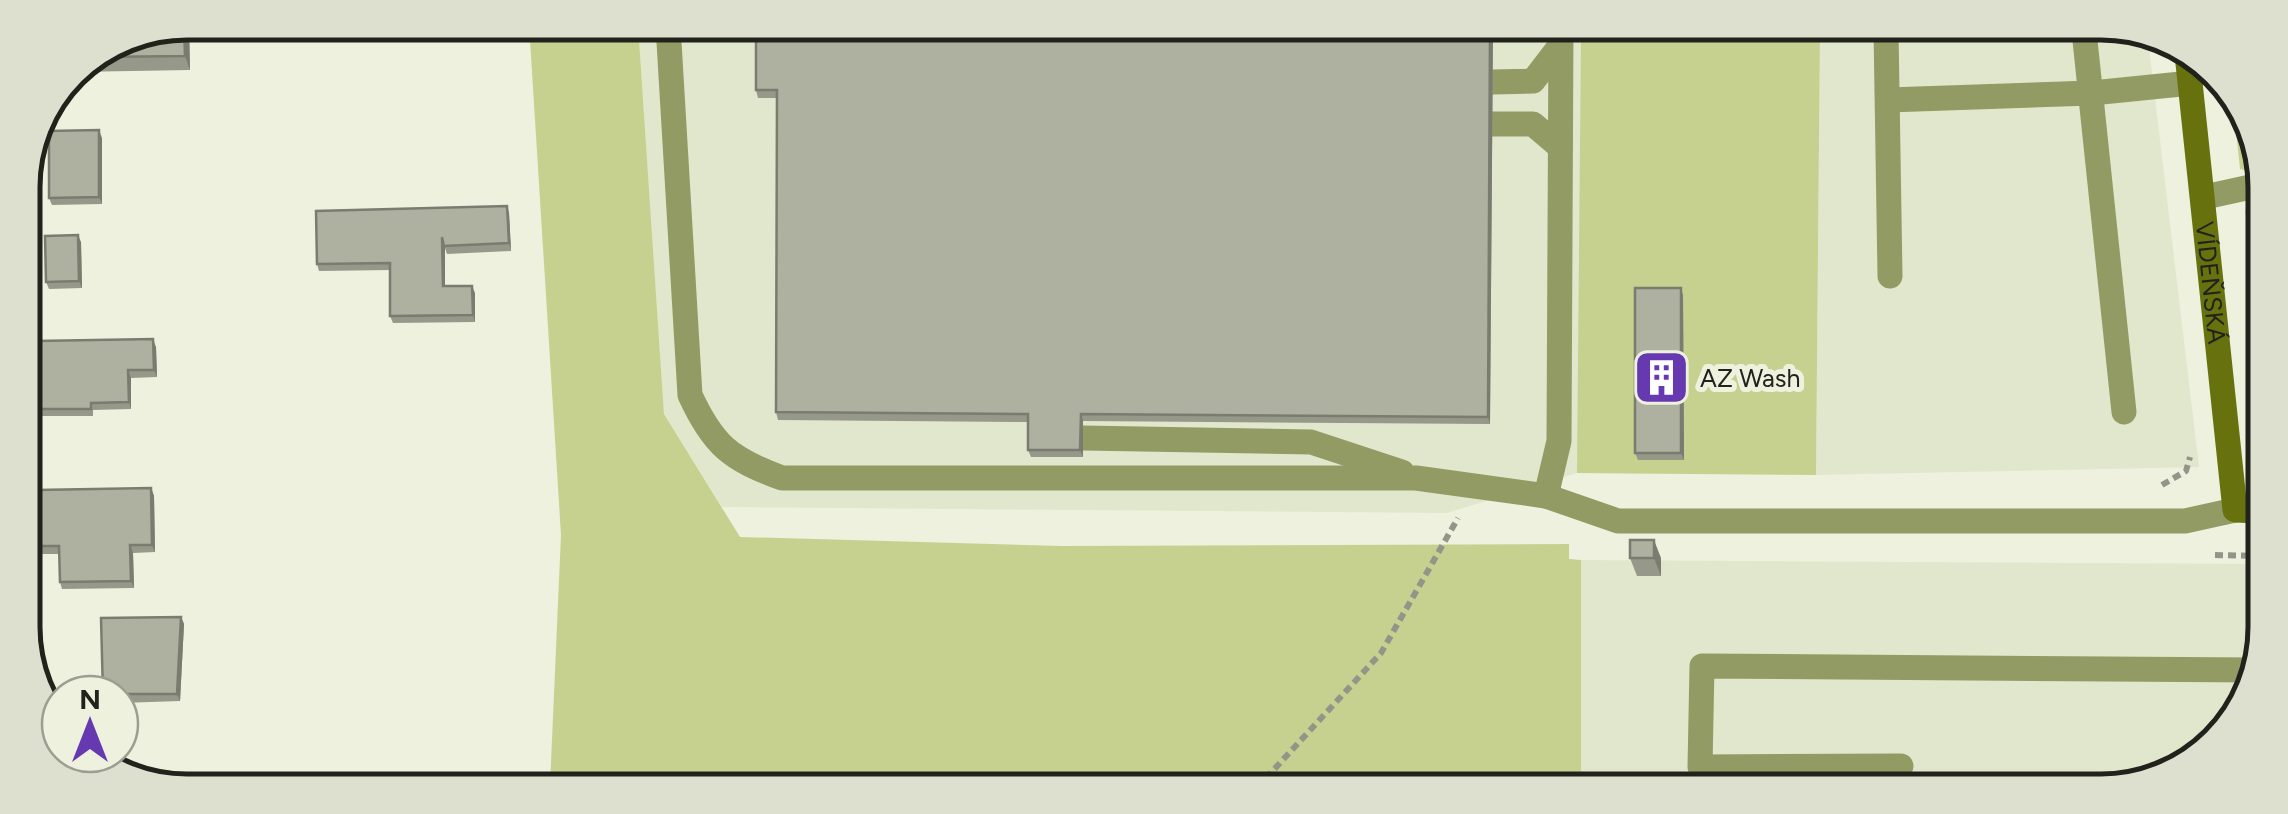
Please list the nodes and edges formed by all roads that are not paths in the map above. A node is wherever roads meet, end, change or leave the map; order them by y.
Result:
1 (669, 40) edge
2 (1559, 40) edge
3 (1561, 40) edge
4 (1886, 40) edge
5 (2085, 40) edge
6 (2189, 69) edge
7 (1494, 82) edge
8 (2191, 83) junction
9 (2092, 93) junction
10 (1888, 100) junction
11 (1494, 124) edge
12 (1560, 147) junction
13 (2248, 188) edge
14 (2205, 197) junction
15 (1890, 276) dead end
16 (2124, 412) dead end
17 (1083, 438) edge
18 (1416, 478) junction
19 (1546, 496) junction
20 (2247, 510) edge
21 (2241, 670) edge
22 (1901, 766) dead end

1 - 18 lane
2 - 7 lane
3 - 12 lane
4 - 10 lane
5 - 9 lane
6 - 8 street, VÍDEŇSKÁ
8 - 9 lane
8 - 14 street, VÍDEŇSKÁ
9 - 10 lane
9 - 16 lane
10 - 15 lane
11 - 12 lane
12 - 19 lane
13 - 14 lane
14 - 20 street, VÍDEŇSKÁ
17 - 18 lane
18 - 19 lane
19 - 20 lane
21 - 22 lane

